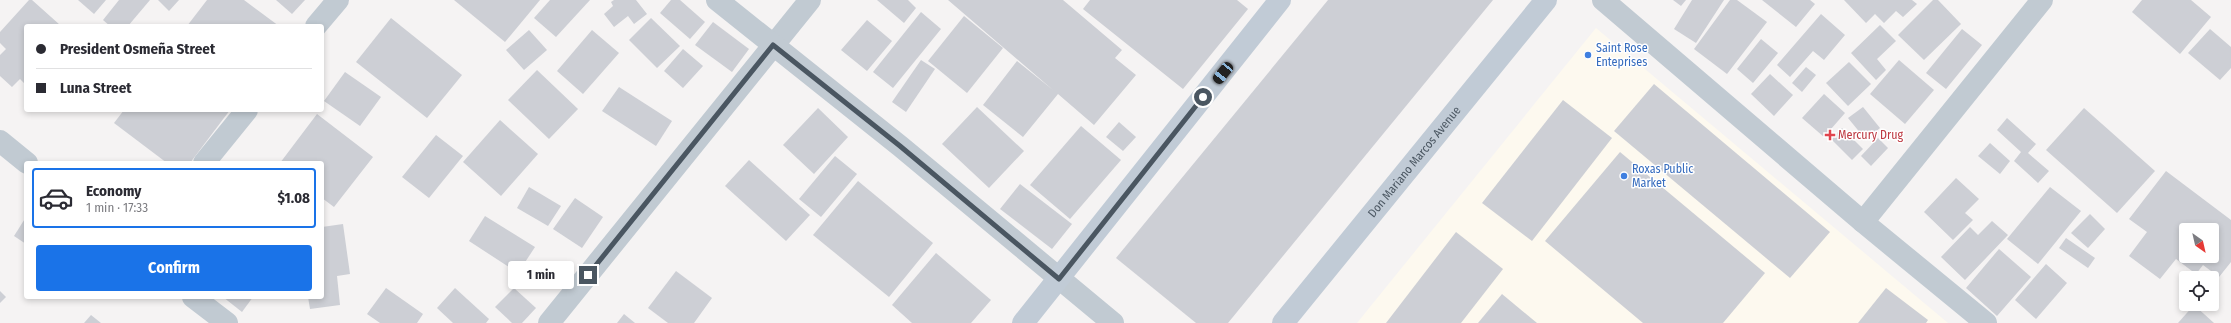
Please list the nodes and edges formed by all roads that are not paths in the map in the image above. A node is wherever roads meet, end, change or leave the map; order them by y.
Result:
1 (338, 0) edge
2 (716, 0) edge
3 (810, 0) edge
4 (1280, 0) edge
5 (1546, 0) edge
6 (1603, 0) edge
7 (2042, 0) edge
8 (318, 24) edge
9 (773, 45) junction
10 (245, 112) edge
11 (0, 141) edge
12 (25, 161) edge
13 (206, 161) edge
14 (1863, 222) junction
15 (1059, 279) junction
16 (196, 299) edge
17 (227, 323) edge
18 (549, 323) edge
19 (1022, 323) edge
20 (1113, 323) edge
21 (1283, 323) edge
22 (1986, 323) edge

1 - 8 street
2 - 9 street
3 - 9 street
4 - 15 main road
5 - 21 main road, Don Mariano Marcos Avenue
6 - 14 street
7 - 14 street
9 - 15 street
9 - 18 street
10 - 13 street
11 - 12 street
14 - 22 street
15 - 19 main road
15 - 20 street
16 - 17 street

